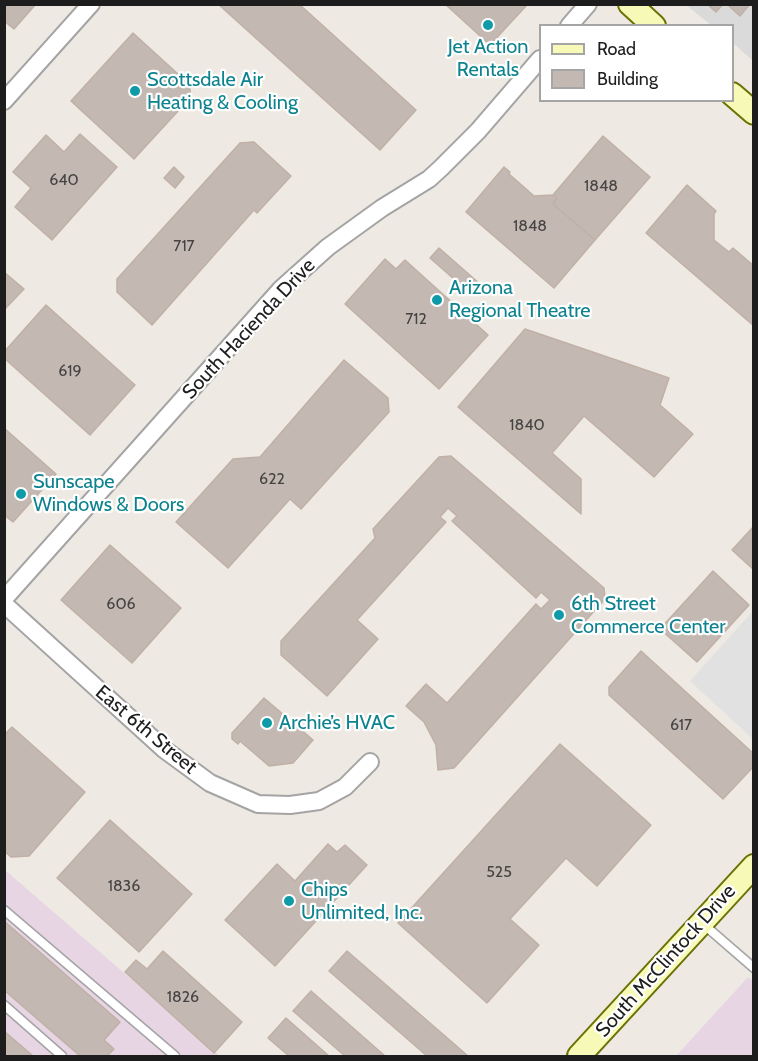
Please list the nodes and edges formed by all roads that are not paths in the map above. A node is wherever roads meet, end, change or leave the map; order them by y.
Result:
1 (91, 4) edge
2 (588, 4) edge
3 (630, 4) edge
4 (571, 24) edge
5 (652, 24) edge
6 (539, 59) edge
7 (734, 96) edge
8 (4, 101) edge
9 (753, 113) edge
10 (4, 601) edge
11 (370, 762) dead end
12 (753, 866) edge
13 (4, 910) edge
14 (701, 922) junction
15 (753, 968) edge
16 (4, 1005) edge
17 (62, 1056) edge
18 (175, 1056) edge
19 (579, 1056) edge

1 - 8 street
2 - 4 street
3 - 5 main road
6 - 10 street, South Hacienda Drive
7 - 9 main road
10 - 11 street, East 6th Street
12 - 14 main road, South McClintock Drive
13 - 18 lane
14 - 15 lane
14 - 19 main road, South McClintock Drive
16 - 17 lane

